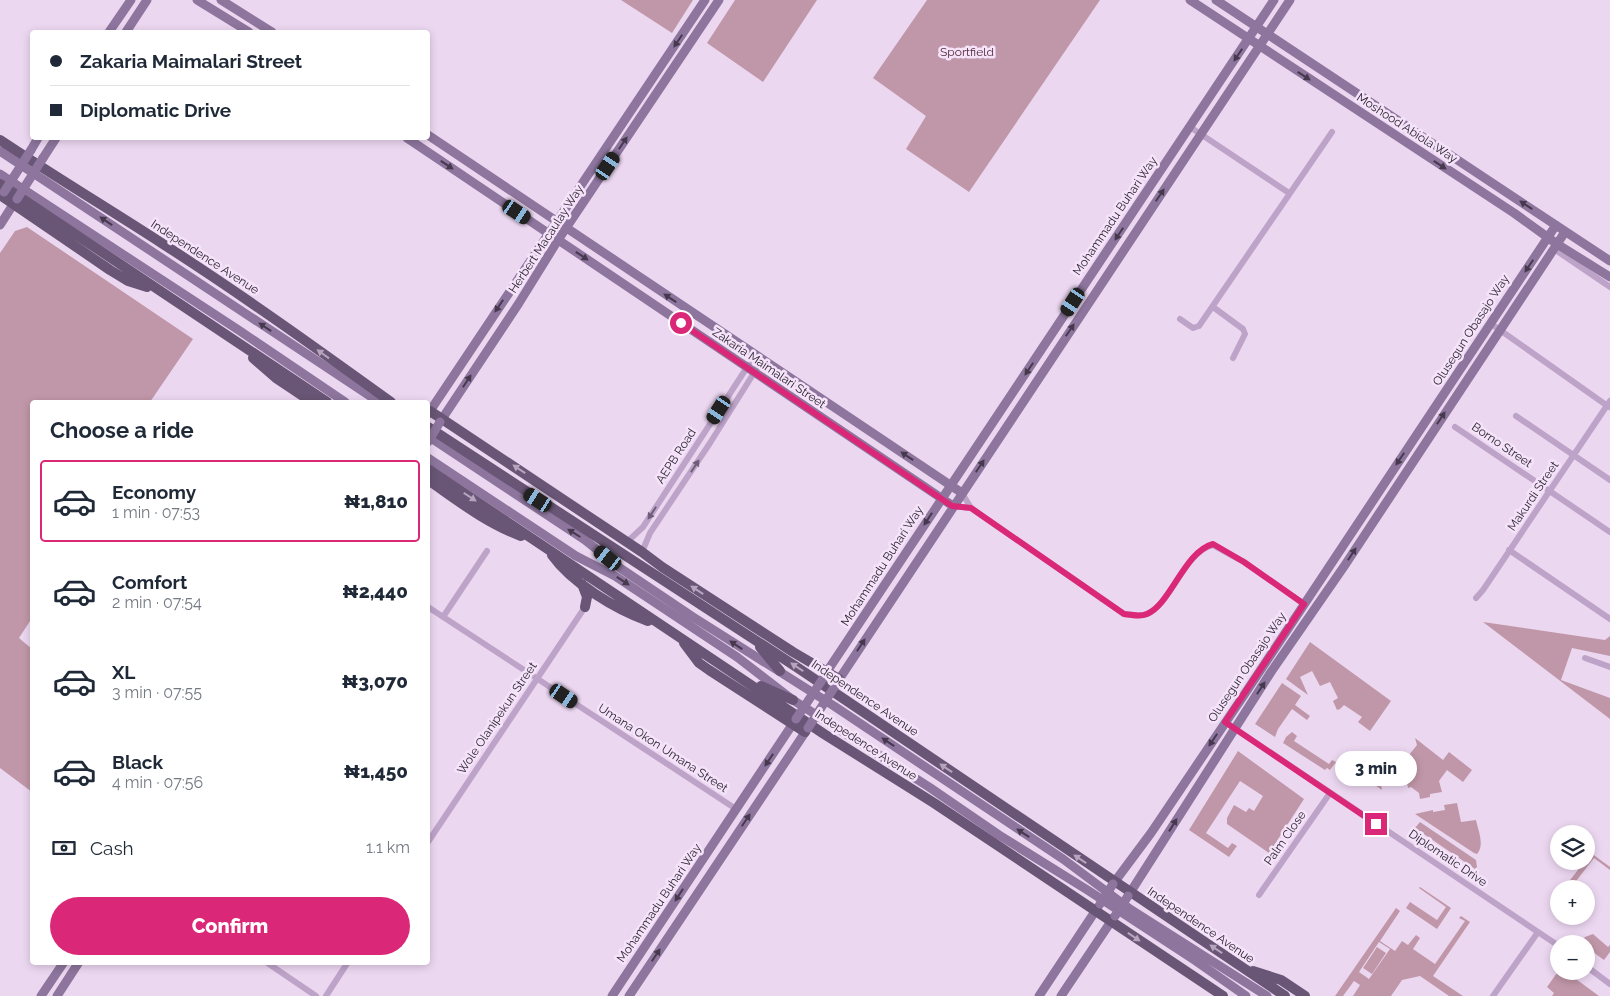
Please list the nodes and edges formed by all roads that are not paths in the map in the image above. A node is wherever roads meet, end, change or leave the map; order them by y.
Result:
1 (131, 0) edge
2 (147, 0) edge
3 (197, 0) edge
4 (221, 0) edge
5 (705, 0) edge
6 (719, 0) edge
7 (1190, 0) edge
8 (1216, 0) edge
9 (1274, 0) edge
10 (1290, 0) edge
11 (1256, 27) junction
12 (110, 30) edge
13 (127, 30) edge
14 (245, 30) edge
15 (269, 30) edge
16 (1267, 34) junction
17 (1248, 39) junction
18 (1259, 46) junction
19 (1190, 127) junction
20 (1332, 132) dead end
21 (1200, 134) junction
22 (430, 136) edge
23 (0, 140) edge
24 (37, 140) edge
25 (55, 140) edge
26 (410, 140) edge
27 (0, 151) edge
28 (0, 174) edge
29 (1, 193) edge
30 (1289, 193) junction
31 (15, 202) junction
32 (556, 222) junction
33 (0, 225) edge
34 (1556, 225) junction
35 (566, 228) junction
36 (1565, 232) junction
37 (548, 233) junction
38 (1548, 237) junction
39 (558, 240) junction
40 (1556, 246) junction
41 (1610, 262) edge
42 (1610, 276) edge
43 (130, 277) junction
44 (1610, 288) edge
45 (1213, 307) junction
46 (1180, 319) dead end
47 (1490, 323) junction
48 (1500, 330) junction
49 (235, 340) junction
50 (759, 357) junction
51 (1233, 358) dead end
52 (750, 370) junction
53 (309, 400) edge
54 (324, 400) edge
55 (342, 400) edge
56 (376, 400) edge
57 (388, 400) edge
58 (1609, 405) edge
59 (430, 410) edge
60 (430, 414) edge
61 (1516, 416) dead end
62 (441, 420) junction
63 (1455, 427) dead end
64 (430, 428) edge
65 (430, 437) edge
66 (430, 439) edge
67 (1574, 456) junction
68 (430, 459) edge
69 (430, 470) edge
70 (1610, 480) edge
71 (430, 481) edge
72 (950, 485) junction
73 (1550, 491) junction
74 (962, 492) junction
75 (941, 498) junction
76 (952, 506) junction
77 (971, 508) junction
78 (1610, 532) edge
79 (536, 540) junction
80 (627, 542) junction
81 (547, 548) junction
82 (1509, 550) junction
83 (487, 551) dead end
84 (642, 552) junction
85 (582, 584) junction
86 (1476, 598) dead end
87 (607, 601) junction
88 (1304, 604) junction
89 (585, 607) junction
90 (430, 608) edge
91 (443, 617) junction
92 (1610, 620) edge
93 (662, 626) junction
94 (753, 639) junction
95 (682, 640) junction
96 (1278, 643) junction
97 (1286, 650) junction
98 (1585, 658) dead end
99 (1610, 667) edge
100 (780, 671) junction
101 (826, 674) junction
102 (537, 678) junction
103 (837, 683) junction
104 (789, 704) junction
105 (795, 721) junction
106 (1225, 722) junction
107 (1234, 729) junction
108 (807, 730) junction
109 (1330, 793) junction
110 (736, 809) junction
111 (1151, 833) junction
112 (430, 839) edge
113 (1163, 841) junction
114 (1114, 883) junction
115 (1130, 894) junction
116 (1259, 895) dead end
117 (1098, 907) junction
118 (666, 916) junction
119 (1113, 918) junction
120 (677, 924) junction
121 (1538, 932) junction
122 (1550, 940) edge
123 (62, 965) edge
124 (77, 965) edge
125 (270, 965) edge
126 (346, 965) edge
127 (1243, 968) junction
128 (1595, 973) edge
129 (1610, 984) edge
130 (41, 996) edge
131 (57, 996) edge
132 (316, 996) edge
133 (326, 996) edge
134 (612, 996) edge
135 (629, 996) edge
136 (1039, 996) edge
137 (1061, 996) edge
138 (1223, 996) edge
139 (1246, 996) edge
140 (1267, 996) edge
141 (1285, 996) edge
142 (1305, 996) edge
143 (1493, 996) edge

1 - 12 main road
2 - 13 main road
3 - 14 main road
4 - 15 main road
5 -> 32 main road, Herbert Macaulay Way
35 -> 6 main road, Herbert Macaulay Way
7 - 17 main road, Moshood Abiola Way
8 - 11 main road, Moshood Abiola Way
9 - 11 main road, Mohammadu Buhari Way
10 - 16 main road, Mohammadu Buhari Way
11 - 16 main road, Moshood Abiola Way
11 - 17 main road, Mohammadu Buhari Way
16 - 18 main road, Mohammadu Buhari Way
34 -> 16 main road, Moshood Abiola Way
17 - 18 main road, Moshood Abiola Way
17 -> 19 main road, Mohammadu Buhari Way
18 - 21 main road, Mohammadu Buhari Way
18 -> 38 main road, Moshood Abiola Way
19 - 21 street
19 -> 72 main road, Mohammadu Buhari Way
20 - 30 street
21 - 30 street
74 -> 21 main road, Mohammadu Buhari Way
22 - 32 main road, Zakaria Maimalari Street
57 -> 23 main road, Independence Avenue
24 - 29 main road, bridge
25 - 31 main road, bridge
26 -> 37 main road, Zakaria Maimalari Street
56 -> 27 main road, Independence Avenue
28 - 55 main road
29 - 31 main road
29 - 43 main road
30 - 45 street
31 - 33 main road
31 - 43 main road
32 - 35 main road, Zakaria Maimalari Street
32 - 37 main road, Herbert Macaulay Way
34 - 36 main road, Moshood Abiola Way
34 - 38 main road, Olusegun Obasajo Way
35 - 39 main road, Herbert Macaulay Way
50 -> 35 main road, Zakaria Maimalari Street
36 - 40 main road, Olusegun Obasajo Way
36 - 41 main road, Moshood Abiola Way
37 - 39 main road, Zakaria Maimalari Street
37 -> 59 main road, Herbert Macaulay Way
38 - 40 main road, Moshood Abiola Way
38 -> 47 main road, Olusegun Obasajo Way
39 -> 52 main road, Zakaria Maimalari Street
62 -> 39 main road, Herbert Macaulay Way
40 - 42 main road, Moshood Abiola Way
40 - 44 street
40 - 48 main road, Olusegun Obasajo Way
43 - 49 main road
45 - 46 street
45 - 51 street
47 - 48 street
47 -> 88 main road, Olusegun Obasajo Way
48 - 58 street
97 -> 48 main road, Olusegun Obasajo Way
49 - 53 main road
49 - 54 main road
50 - 52 street, AEPB Road
72 -> 50 main road, Zakaria Maimalari Street
52 - 75 main road, Zakaria Maimalari Street
52 -> 80 street, AEPB Road
84 -> 52 street, AEPB Road
58 - 67 street, Makurdi Street
60 - 62 main road
61 - 67 street
62 - 66 main road, Herbert Macaulay Way, bridge
80 -> 62 main road
63 - 73 street, Borno Street
64 - 94 main road, Independence Avenue
100 -> 65 main road, Independence Avenue
67 - 70 street
67 - 73 street, Makurdi Street
68 -> 104 main road
69 -> 79 main road
71 - 79 main road
72 - 74 main road, Zakaria Maimalari Street
72 - 75 main road, Mohammadu Buhari Way
73 - 78 street, Borno Street
73 - 82 street, Makurdi Street
74 - 76 main road, Mohammadu Buhari Way
74 - 77 street
75 - 76 main road, Zakaria Maimalari Street
75 -> 101 main road, Mohammadu Buhari Way
76 - 77 street
103 -> 76 main road, Mohammadu Buhari Way
77 - 88 street
79 - 81 main road
80 - 84 main road
81 - 85 main road
81 - 93 main road
82 - 86 street, Makurdi Street
82 - 92 street
83 - 91 street
101 -> 84 main road
85 - 87 main road
85 - 89 main road
87 - 89 main road
87 - 93 main road
88 - 96 main road, Olusegun Obasajo Way
89 - 102 street, Wole Olanipekun Street
90 - 91 street, Umana Okon Umana Street
91 - 102 street, Umana Okon Umana Street
93 - 95 main road
94 - 100 main road
114 -> 94 main road, Independence Avenue
95 - 104 main road
95 - 105 main road
96 - 97 main road
96 - 106 main road, Olusegun Obasajo Way
107 -> 97 main road, Olusegun Obasajo Way
98 - 99 street
140 -> 100 main road, Independence Avenue
101 - 103 main road
101 - 105 main road, Mohammadu Buhari Way, bridge
102 - 110 street, Umana Okon Umana Street
102 - 112 street, Wole Olanipekun Street
103 - 108 main road, Mohammadu Buhari Way, bridge
104 - 117 main road, Indepedence Avenue
104 - 139 main road
105 - 108 main road
105 -> 110 main road, Mohammadu Buhari Way
106 - 107 street, Diplomatic Drive
106 -> 111 main road, Olusegun Obasajo Way
107 - 109 street, Diplomatic Drive
113 -> 107 main road, Olusegun Obasajo Way
120 -> 108 main road, Mohammadu Buhari Way
109 - 116 street, Palm Close
109 - 121 street, Diplomatic Drive
110 -> 118 main road, Mohammadu Buhari Way
111 - 113 main road
111 - 114 main road, Olusegun Obasajo Way
113 - 115 main road, Olusegun Obasajo Way
114 - 115 main road, Independence Avenue
114 - 117 main road, Olusegun Obasajo Way, bridge
115 - 119 main road, Olusegun Obasajo Way, bridge
127 -> 115 main road, Independence Avenue
117 - 119 main road
117 - 136 main road, Olusegun Obasajo Way
118 - 120 main road
118 - 134 main road, Mohammadu Buhari Way
119 - 137 main road, Olusegun Obasajo Way
119 -> 138 main road
135 -> 120 main road, Mohammadu Buhari Way
121 - 122 street, Diplomatic Drive
121 - 143 street
123 - 130 main road
124 - 131 main road
125 - 132 street
126 - 133 street
127 - 141 main road, Independence Avenue
127 - 142 main road
128 - 129 street

